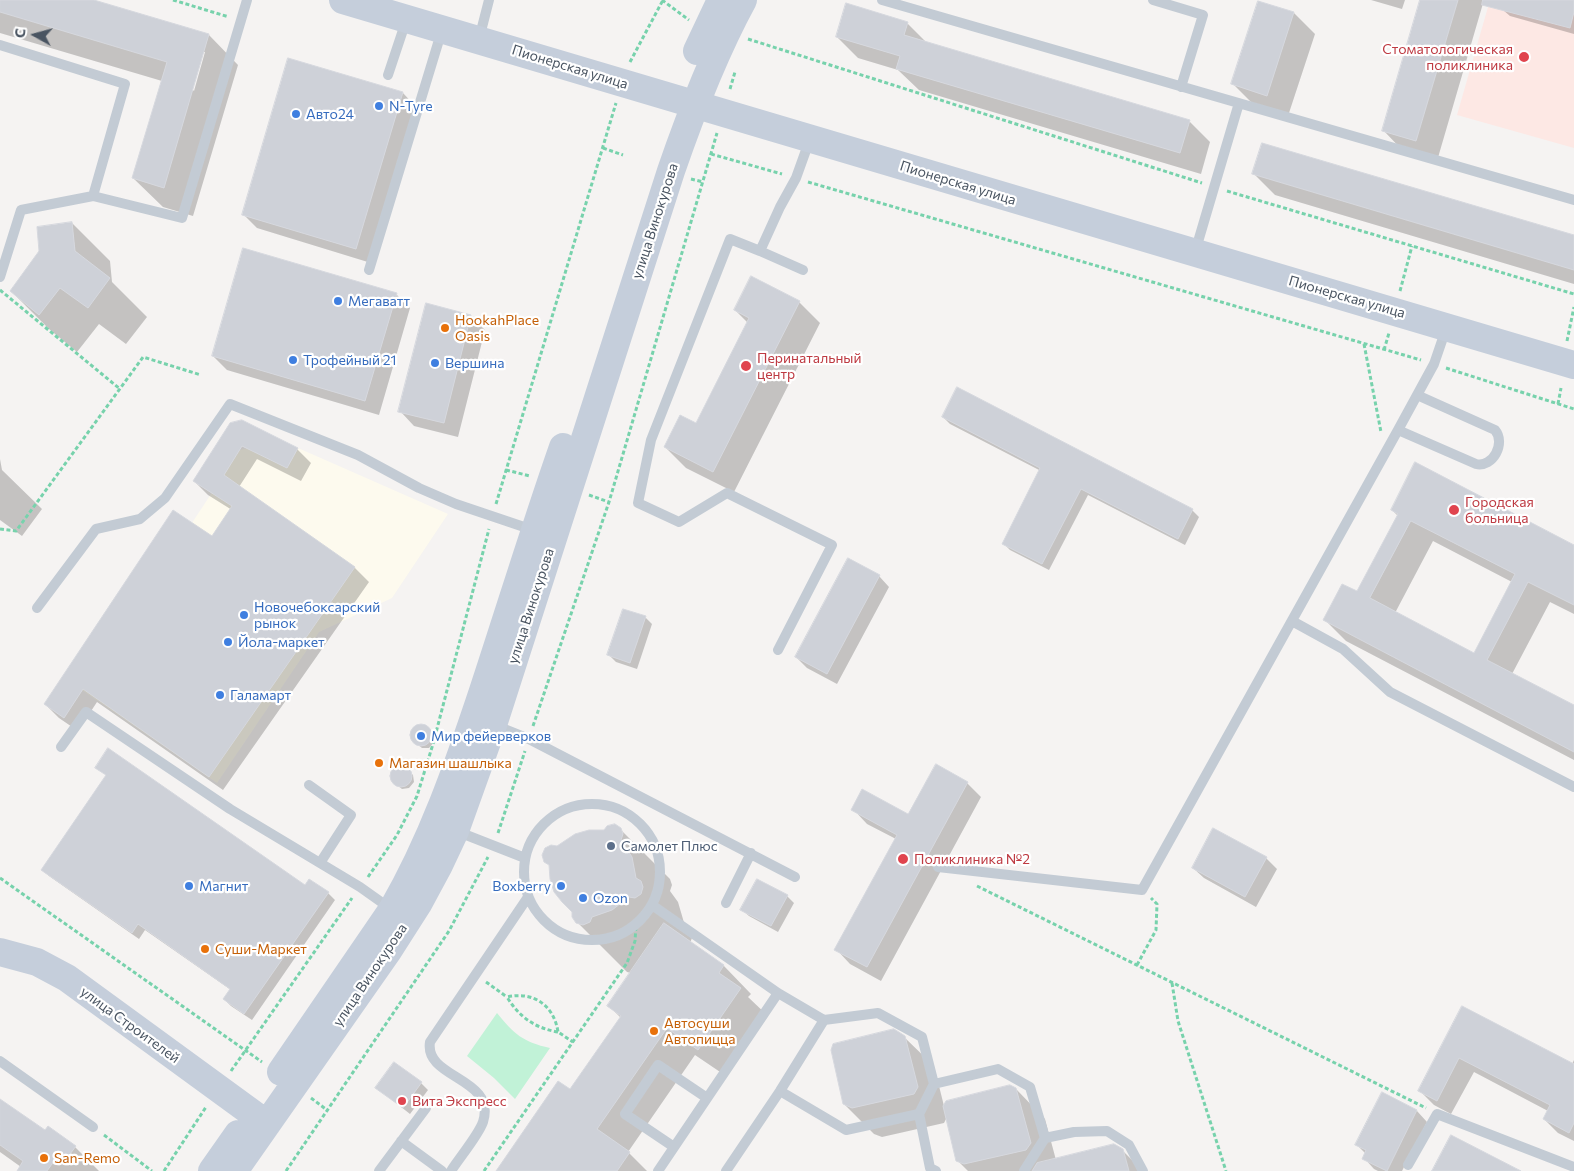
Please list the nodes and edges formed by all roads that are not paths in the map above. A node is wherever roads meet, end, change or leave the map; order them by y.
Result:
1 (248, 0) edge
2 (343, 0) edge
3 (489, 0) edge
4 (720, 0) edge
5 (743, 0) edge
6 (882, 0) edge
7 (1153, 0) edge
8 (407, 19) junction
9 (442, 30) junction
10 (478, 40) junction
11 (0, 45) edge
12 (388, 75) dead end
13 (1181, 87) junction
14 (685, 102) junction
15 (1239, 104) junction
16 (810, 139) junction
17 (93, 196) junction
18 (1574, 200) edge
19 (760, 251) junction
20 (1194, 253) junction
21 (369, 270) dead end
22 (802, 270) dead end
23 (0, 277) edge
24 (1447, 326) junction
25 (1570, 356) edge
26 (1417, 395) junction
27 (1398, 430) junction
28 (544, 534) junction
29 (37, 608) dead end
30 (1292, 621) junction
31 (778, 650) dead end
32 (484, 721) junction
33 (61, 747) dead end
34 (308, 785) dead end
35 (1574, 787) edge
36 (455, 830) junction
37 (751, 853) junction
38 (525, 858) junction
39 (320, 863) junction
40 (938, 867) dead end
41 (796, 877) dead end
42 (528, 897) junction
43 (726, 903) dead end
44 (652, 905) junction
45 (392, 910) junction
46 (0, 952) edge
47 (778, 993) junction
48 (824, 1020) junction
49 (0, 1061) edge
50 (934, 1084) junction
51 (780, 1091) junction
52 (707, 1098) junction
53 (426, 1108) dead end
54 (919, 1114) junction
55 (260, 1119) junction
56 (93, 1127) road end
57 (1044, 1138) junction
58 (401, 1141) junction
59 (674, 1147) junction
60 (1408, 1164) dead end
61 (1574, 1167) edge
62 (212, 1171) edge
63 (234, 1171) edge
64 (379, 1171) edge
65 (442, 1171) edge
66 (450, 1171) edge
67 (658, 1171) edge
68 (726, 1171) edge
69 (936, 1171) edge
70 (1024, 1171) edge
71 (1143, 1171) edge

1 - 17 lane
2 - 8 main road, Пионерская улица
3 - 10 lane
4 - 14 main road, улица Винокурова
5 - 14 main road, улица Винокурова
6 - 13 lane
7 - 13 lane
8 - 9 main road, Пионерская улица
8 - 12 lane
9 - 10 main road, Пионерская улица
9 - 21 lane
10 - 14 main road, Пионерская улица
11 - 17 lane
13 - 15 lane
14 - 16 main road, Пионерская улица
14 - 28 main road, улица Винокурова
15 - 18 lane
15 - 20 lane
16 - 19 lane
16 - 20 main road, Пионерская улица
17 - 23 lane
19 - 22 lane
19 - 31 lane
20 - 24 main road, Пионерская улица
24 - 25 main road, Пионерская улица
24 - 26 lane
26 - 27 lane
26 - 27 lane
27 - 30 lane
28 - 29 lane
28 - 32 main road, улица Винокурова
30 - 35 lane
30 - 40 lane
32 - 36 main road, улица Винокурова
32 - 37 lane
32 - 45 main road, улица Винокурова
33 - 39 lane
34 - 39 lane
36 - 38 lane
36 - 55 main road, улица Винокурова
37 - 41 lane
37 - 43 lane
38 - 42 lane
38 - 44 lane
39 - 45 lane
42 - 44 lane
42 - 66 lane
44 - 47 lane
45 - 55 main road, улица Винокурова
46 - 55 main road, улица Строителей
47 - 48 lane
47 - 52 lane
48 - 50 lane
48 - 51 lane
49 - 56 lane
50 - 54 lane
50 - 57 lane
51 - 54 lane
51 - 68 lane
52 - 59 lane
52 - 59 lane
53 - 58 lane
54 - 69 lane
55 - 62 main road, улица Винокурова
55 - 63 main road, улица Винокурова
57 - 70 lane
57 - 71 lane
58 - 64 lane
58 - 65 lane
59 - 67 lane
60 - 61 lane

